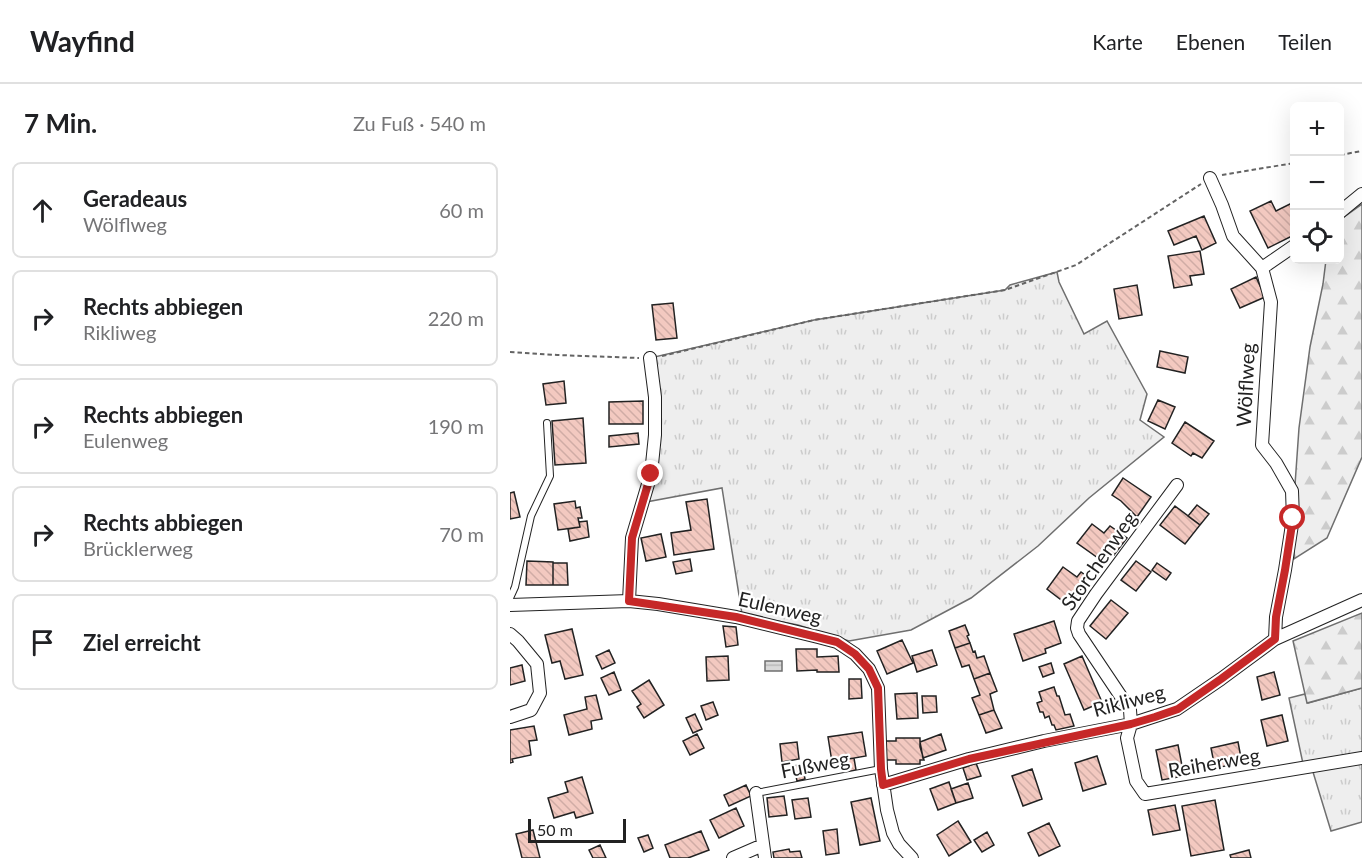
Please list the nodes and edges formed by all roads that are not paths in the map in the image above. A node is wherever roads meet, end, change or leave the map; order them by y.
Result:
1 (1210, 178) road end
2 (1362, 194) edge
3 (1342, 210) edge
4 (1290, 249) edge
5 (1263, 268) junction
6 (650, 358) road end
7 (547, 423) dead end
8 (1178, 485) dead end
9 (510, 598) edge
10 (1362, 600) edge
11 (629, 601) junction
12 (510, 605) edge
13 (510, 634) edge
14 (1275, 639) junction
15 (510, 717) edge
16 (1131, 724) junction
17 (1362, 758) edge
18 (881, 769) junction
19 (883, 785) junction
20 (756, 793) joint
21 (763, 845) junction
22 (733, 858) edge
23 (765, 858) edge
24 (912, 858) edge

1 - 5 street, Wölflweg
2 - 3 street
4 - 5 street
5 - 14 street, Wölflweg
6 - 11 street
7 - 9 lane
8 - 16 street, Storchenweg
10 - 14 street, Rikliweg
11 - 12 street, Eulenweg
11 - 18 street, Eulenweg
13 - 15 street
14 - 16 street, Rikliweg
16 - 17 street, Reiherweg
16 - 19 street, Rikliweg
18 - 19 street, Eulenweg
18 - 20 lane, Fußweg
19 - 24 street, Eulenweg
20 - 21 street
21 - 22 street
21 - 23 street

